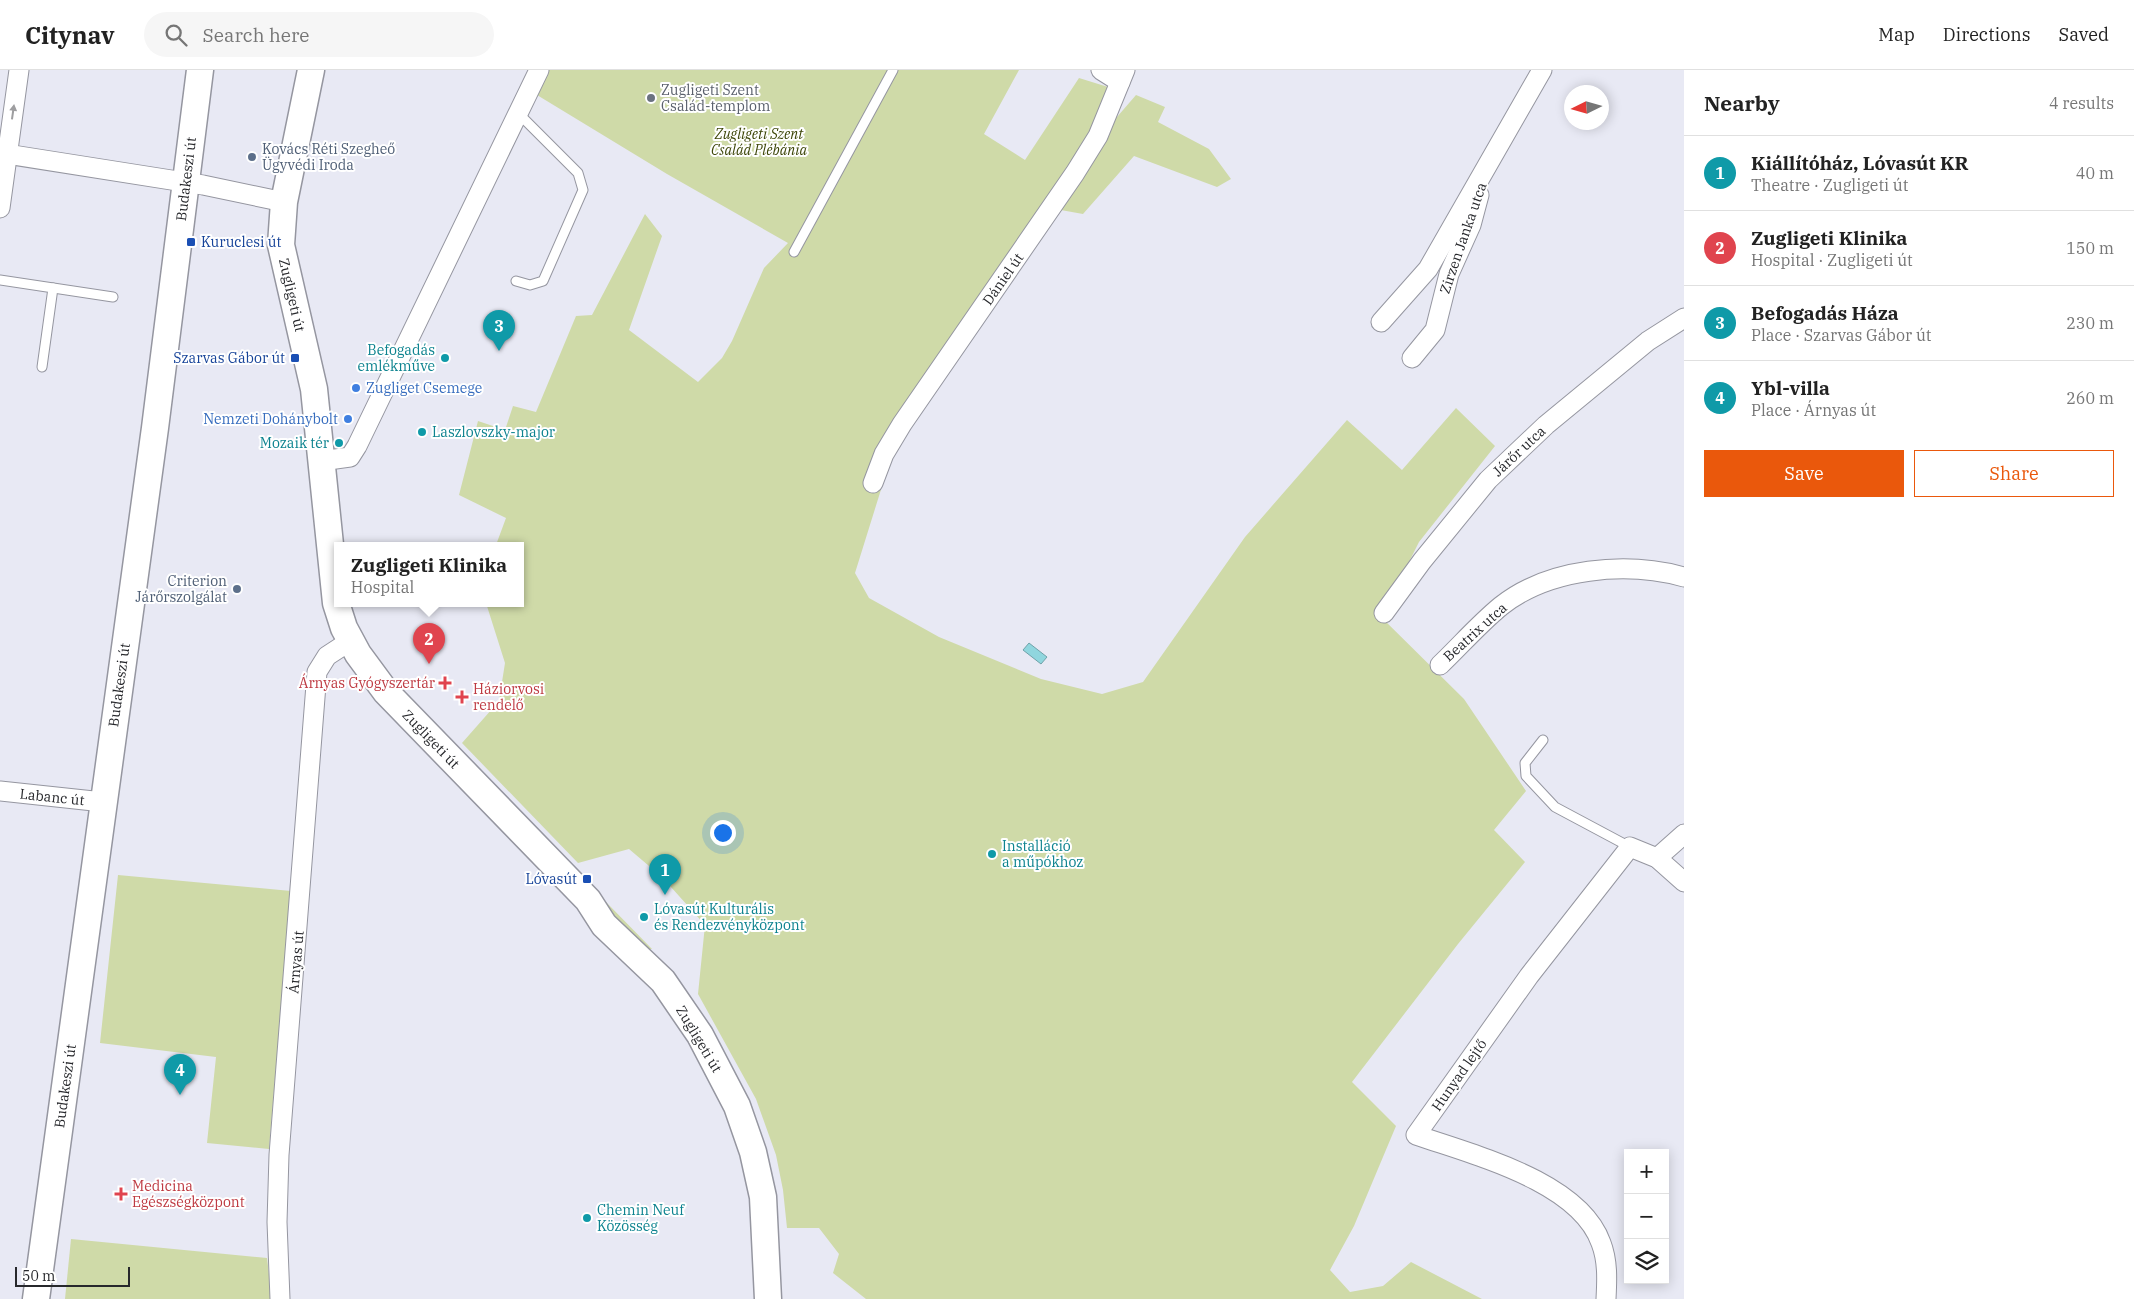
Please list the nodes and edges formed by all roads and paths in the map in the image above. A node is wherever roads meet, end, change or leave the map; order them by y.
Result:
1 (19, 70) edge
2 (200, 70) edge
3 (311, 70) edge
4 (539, 70) edge
5 (893, 70) edge
6 (1101, 70) edge
7 (1542, 70) edge
8 (1122, 76) edge
9 (518, 113) junction
10 (4, 154) edge
11 (1486, 170) junction
12 (185, 183) junction
13 (284, 202) junction
14 (0, 208) edge
15 (794, 252) dead end
16 (0, 280) edge
17 (516, 281) dead end
18 (53, 288) junction
19 (113, 297) dead end
20 (1684, 318) edge
21 (1381, 322) dead end
22 (1412, 358) dead end
23 (42, 367) dead end
24 (321, 461) junction
25 (873, 483) dead end
26 (334, 570) edge
27 (1684, 577) edge
28 (337, 607) edge
29 (1384, 613) dead end
30 (350, 641) junction
31 (1440, 665) dead end
32 (1543, 740) dead end
33 (0, 791) edge
34 (103, 802) junction
35 (1684, 834) edge
36 (1630, 847) junction
37 (1657, 858) junction
38 (1684, 882) edge
39 (36, 1299) edge
40 (280, 1299) edge
41 (768, 1299) edge
42 (1606, 1299) edge

10 -> 1 street
2 - 12 street, Budakeszi út
3 - 13 street, Zugligeti út
4 - 9 street
5 - 15 lane
6 - 8 street
7 - 11 street, Zirzen Janka utca
8 - 25 street, Dániel út
9 - 17 lane
9 - 24 street
10 - 12 street
10 - 14 street
11 - 21 street, Zirzen Janka utca
11 - 22 street, Zirzen Janka utca
12 - 13 street
12 - 34 street, Budakeszi út
13 - 24 street, Zugligeti út
16 - 18 lane
18 - 19 lane
18 - 23 lane
20 - 29 street, Járőr utca
24 - 26 street, Zugligeti út
27 - 31 street, Beatrix utca
28 - 30 street, Zugligeti út
30 - 40 street, Árnyas út
30 - 41 street, Zugligeti út
32 - 36 lane
33 - 34 street, Labanc út
34 - 39 street, Budakeszi út
35 - 37 street
36 - 37 street
36 - 42 street, Hunyad lejtő
37 - 38 street

